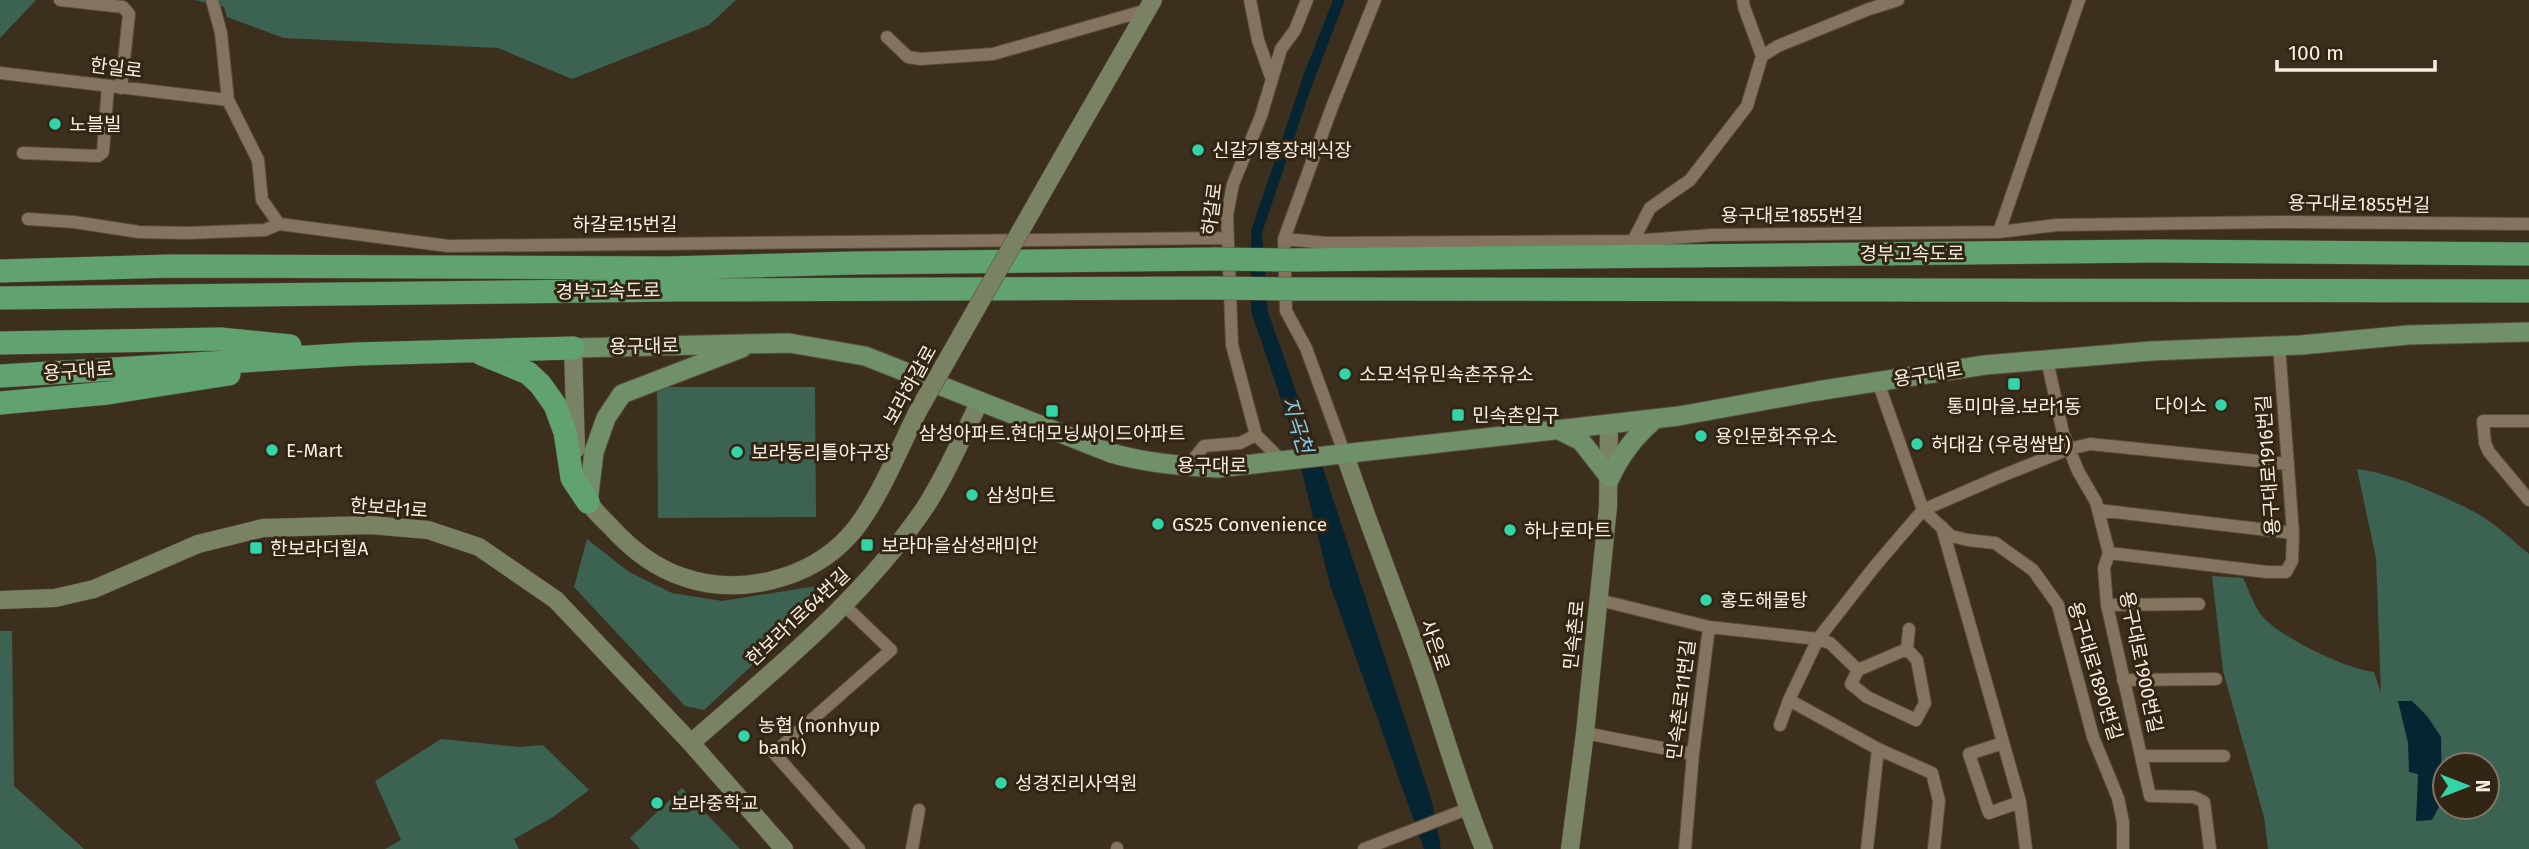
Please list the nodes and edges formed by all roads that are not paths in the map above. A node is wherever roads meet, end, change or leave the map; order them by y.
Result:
1 (60, 0) edge
2 (212, 0) edge
3 (1250, 0) edge
4 (1307, 0) edge
5 (1375, 0) edge
6 (1743, 0) edge
7 (1898, 0) edge
8 (2079, 0) edge
9 (1150, 5) edge
10 (887, 37) dead end
11 (1762, 56) junction
12 (0, 74) edge
13 (1271, 77) junction
14 (115, 87) junction
15 (228, 100) junction
16 (23, 153) dead end
17 (28, 219) dead end
18 (279, 224) junction
19 (2529, 224) edge
20 (1999, 232) junction
21 (1226, 238) junction
22 (1284, 239) junction
23 (1633, 241) junction
24 (2529, 247) edge
25 (2476, 254) junction
26 (2529, 254) edge
27 (0, 271) edge
28 (2529, 291) edge
29 (0, 298) edge
30 (2529, 332) edge
31 (0, 343) edge
32 (758, 343) junction
33 (2279, 345) junction
34 (573, 348) junction
35 (476, 352) junction
36 (356, 354) junction
37 (2047, 360) junction
38 (0, 376) edge
39 (1878, 382) junction
40 (980, 401) junction
41 (0, 403) edge
42 (1654, 420) junction
43 (2529, 422) edge
44 (1609, 425) junction
45 (1561, 431) junction
46 (1256, 435) junction
47 (2069, 449) junction
48 (1338, 456) junction
49 (1275, 462) junction
50 (2288, 464) junction
51 (1188, 466) junction
52 (1610, 478) junction
53 (2529, 500) edge
54 (588, 502) junction
55 (1923, 510) junction
56 (2098, 510) junction
57 (1941, 526) junction
58 (2293, 533) junction
59 (2109, 553) junction
60 (0, 600) edge
61 (1599, 600) junction
62 (2199, 604) dead end
63 (2107, 605) junction
64 (845, 606) junction
65 (1709, 627) junction
66 (1909, 629) dead end
67 (1818, 639) junction
68 (1907, 649) junction
69 (1858, 670) junction
70 (2216, 679) dead end
71 (2123, 680) junction
72 (1789, 699) junction
73 (1780, 724) dead end
74 (1584, 733) junction
75 (691, 743) junction
76 (2003, 743) junction
77 (1878, 749) junction
78 (1693, 754) junction
79 (2224, 756) dead end
80 (2141, 757) junction
81 (2020, 803) junction
82 (919, 810) dead end
83 (1461, 811) junction
84 (784, 849) edge
85 (859, 849) edge
86 (912, 849) edge
87 (1364, 849) edge
88 (1484, 849) edge
89 (1570, 849) edge
90 (1685, 849) edge
91 (1867, 849) edge
92 (1934, 849) edge
93 (2026, 849) edge
94 (2123, 849) edge
95 (2210, 849) edge

1 - 14 street
2 - 15 street
3 - 13 street
4 - 13 street, 하갈로
5 - 22 street
6 - 11 street
7 - 11 street
8 - 20 street
9 - 10 street
9 - 54 street, 보라하갈로, bridge
11 - 23 street
12 - 14 street, 한일로
13 - 21 street, 하갈로
14 - 15 street, 한일로
14 - 16 street
15 - 18 street
17 - 18 street, 하갈로15번길
18 - 21 street, 하갈로15번길
19 - 20 street, 용구대로1855번길
20 - 23 street, 용구대로1855번길
21 - 46 street, 하갈로
22 - 23 street, 용구대로1855번길
22 - 48 street
24 - 25 highway
25 - 26 highway, 경부고속도로
25 - 27 highway, 경부고속도로, bridge
28 - 29 highway, 경부고속도로, bridge
30 - 33 main road, 용구대로
31 - 36 highway
32 - 34 main road, 용구대로
32 - 40 main road, 용구대로
32 - 54 main road
33 - 37 main road, 용구대로
33 - 50 street, 용구대로1916번길
34 - 35 highway, 용구대로
34 - 54 street, 보라하갈로
35 - 36 highway, 용구대로
35 - 54 highway
36 - 38 highway, 용구대로
36 - 41 highway
37 - 39 main road, 용구대로
37 - 47 street, 용구대로1900번길
39 - 42 main road, 용구대로
39 - 55 street, 용구대로1890번길
40 - 51 main road, 용구대로
40 - 64 street, 한보라1로64번길
42 - 44 main road, 용구대로
42 - 52 main road
43 - 53 street
44 - 45 main road, 용구대로
44 - 52 street, 민속촌로
45 - 48 main road, 용구대로
45 - 52 main road
46 - 49 street
46 - 51 street
47 - 50 street
47 - 55 street
47 - 56 street, 용구대로1900번길
48 - 49 main road, 용구대로
48 - 83 street, 사은로
49 - 51 main road, 용구대로
50 - 58 street, 용구대로1916번길
52 - 61 street, 민속촌로
55 - 57 street, 용구대로1890번길
55 - 67 street
56 - 58 street
56 - 59 street, 용구대로1900번길
57 - 76 street
57 - 94 street, 용구대로1890번길
58 - 59 street, 용구대로1916번길
59 - 63 street, 용구대로1900번길
60 - 75 street, 한보라1로
61 - 65 street, 민속촌로11번길
61 - 74 street, 민속촌로
62 - 63 street
63 - 71 street, 용구대로1900번길
64 - 75 street, 한보라1로64번길
64 - 85 street
65 - 67 street
65 - 78 street, 민속촌로11번길
66 - 68 street
67 - 69 street
67 - 72 street
68 - 69 street
68 - 69 street
70 - 71 street
71 - 80 street, 용구대로1900번길
72 - 73 street
72 - 77 street
74 - 78 street
74 - 89 street, 민속촌로
75 - 84 street, 한보라1로
76 - 81 street
76 - 81 street
77 - 91 street
77 - 92 street
78 - 90 street, 민속촌로11번길
79 - 80 street
80 - 95 street, 용구대로1900번길
81 - 93 street
82 - 86 street
83 - 87 street
83 - 88 street, 사은로

